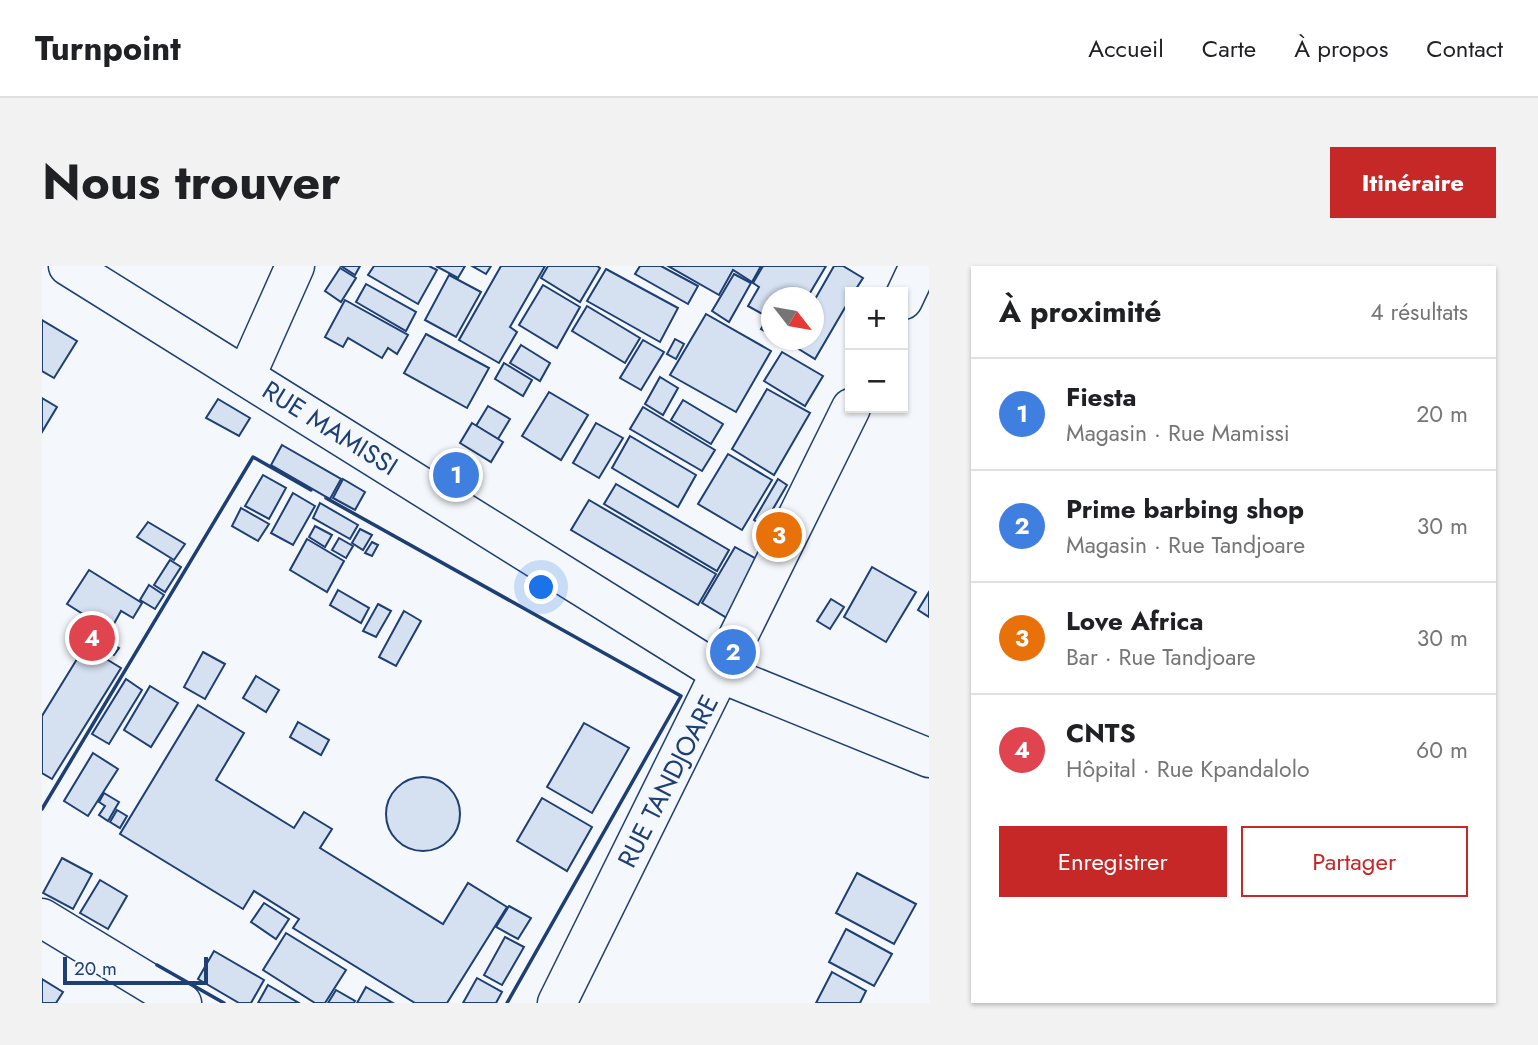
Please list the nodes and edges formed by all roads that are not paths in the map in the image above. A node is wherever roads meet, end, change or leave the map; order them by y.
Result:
1 (68, 266) edge
2 (296, 266) edge
3 (919, 266) edge
4 (908, 289) edge
5 (246, 376) junction
6 (849, 413) edge
7 (722, 674) junction
8 (929, 758) edge
9 (42, 918) edge
10 (182, 1003) edge
11 (556, 1003) edge

1 - 5 street, RUE MAMISSI
2 - 5 street
3 - 4 street
5 - 7 street, RUE MAMISSI
6 - 7 street, RUE TANDJOARE
7 - 8 street, RUE MAMISSI
7 - 11 street, RUE TANDJOARE
9 - 10 street

